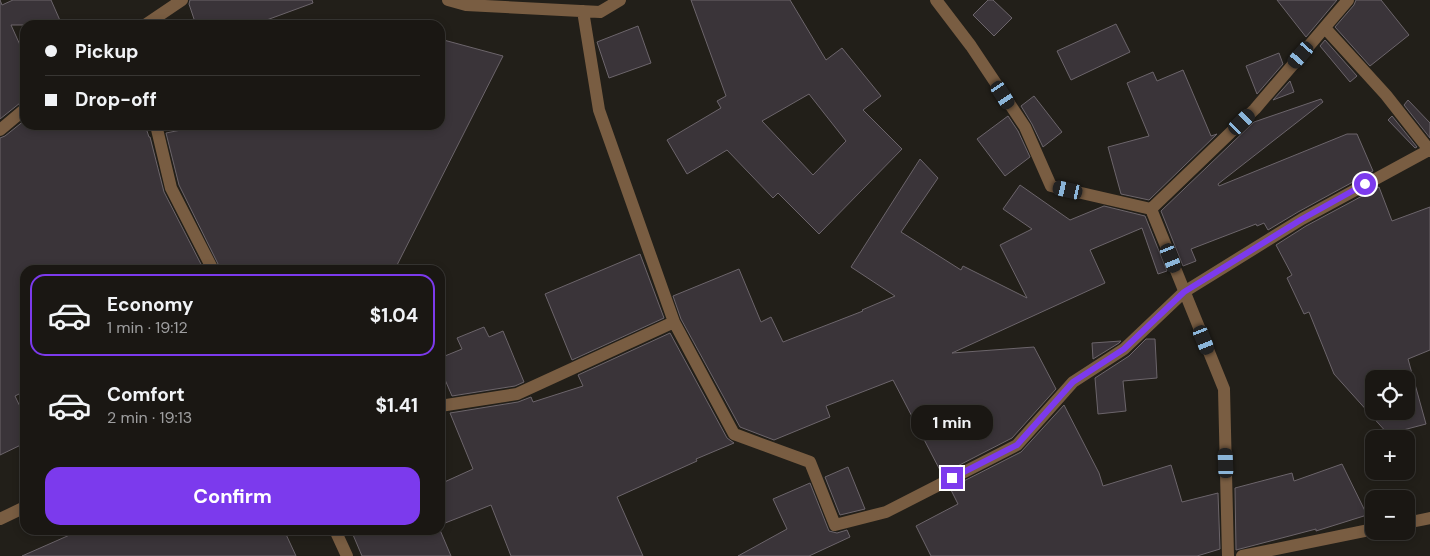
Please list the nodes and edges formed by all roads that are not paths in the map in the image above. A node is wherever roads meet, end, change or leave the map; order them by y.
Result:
1 (182, 0) edge
2 (448, 0) edge
3 (620, 0) edge
4 (936, 0) edge
5 (1348, 0) edge
6 (583, 11) junction
7 (152, 20) edge
8 (1325, 28) junction
9 (20, 113) edge
10 (0, 130) edge
11 (157, 130) edge
12 (1429, 150) edge
13 (1151, 209) junction
14 (210, 265) edge
15 (1184, 292) junction
16 (674, 322) junction
17 (445, 405) edge
18 (20, 509) edge
19 (1430, 518) edge
20 (0, 519) edge
21 (1415, 521) edge
22 (1365, 531) edge
23 (337, 535) edge
24 (347, 556) edge
25 (1228, 556) edge
26 (1242, 556) edge

1 - 7 street
2 - 6 street
3 - 6 street
4 - 13 street
5 - 8 street
6 - 16 street
8 - 12 street
8 - 13 street
9 - 10 street
11 - 14 street
12 - 15 street
13 - 15 street
15 - 16 street
15 - 25 street
16 - 17 street
18 - 20 street
19 - 21 street
22 - 26 street
23 - 24 street

